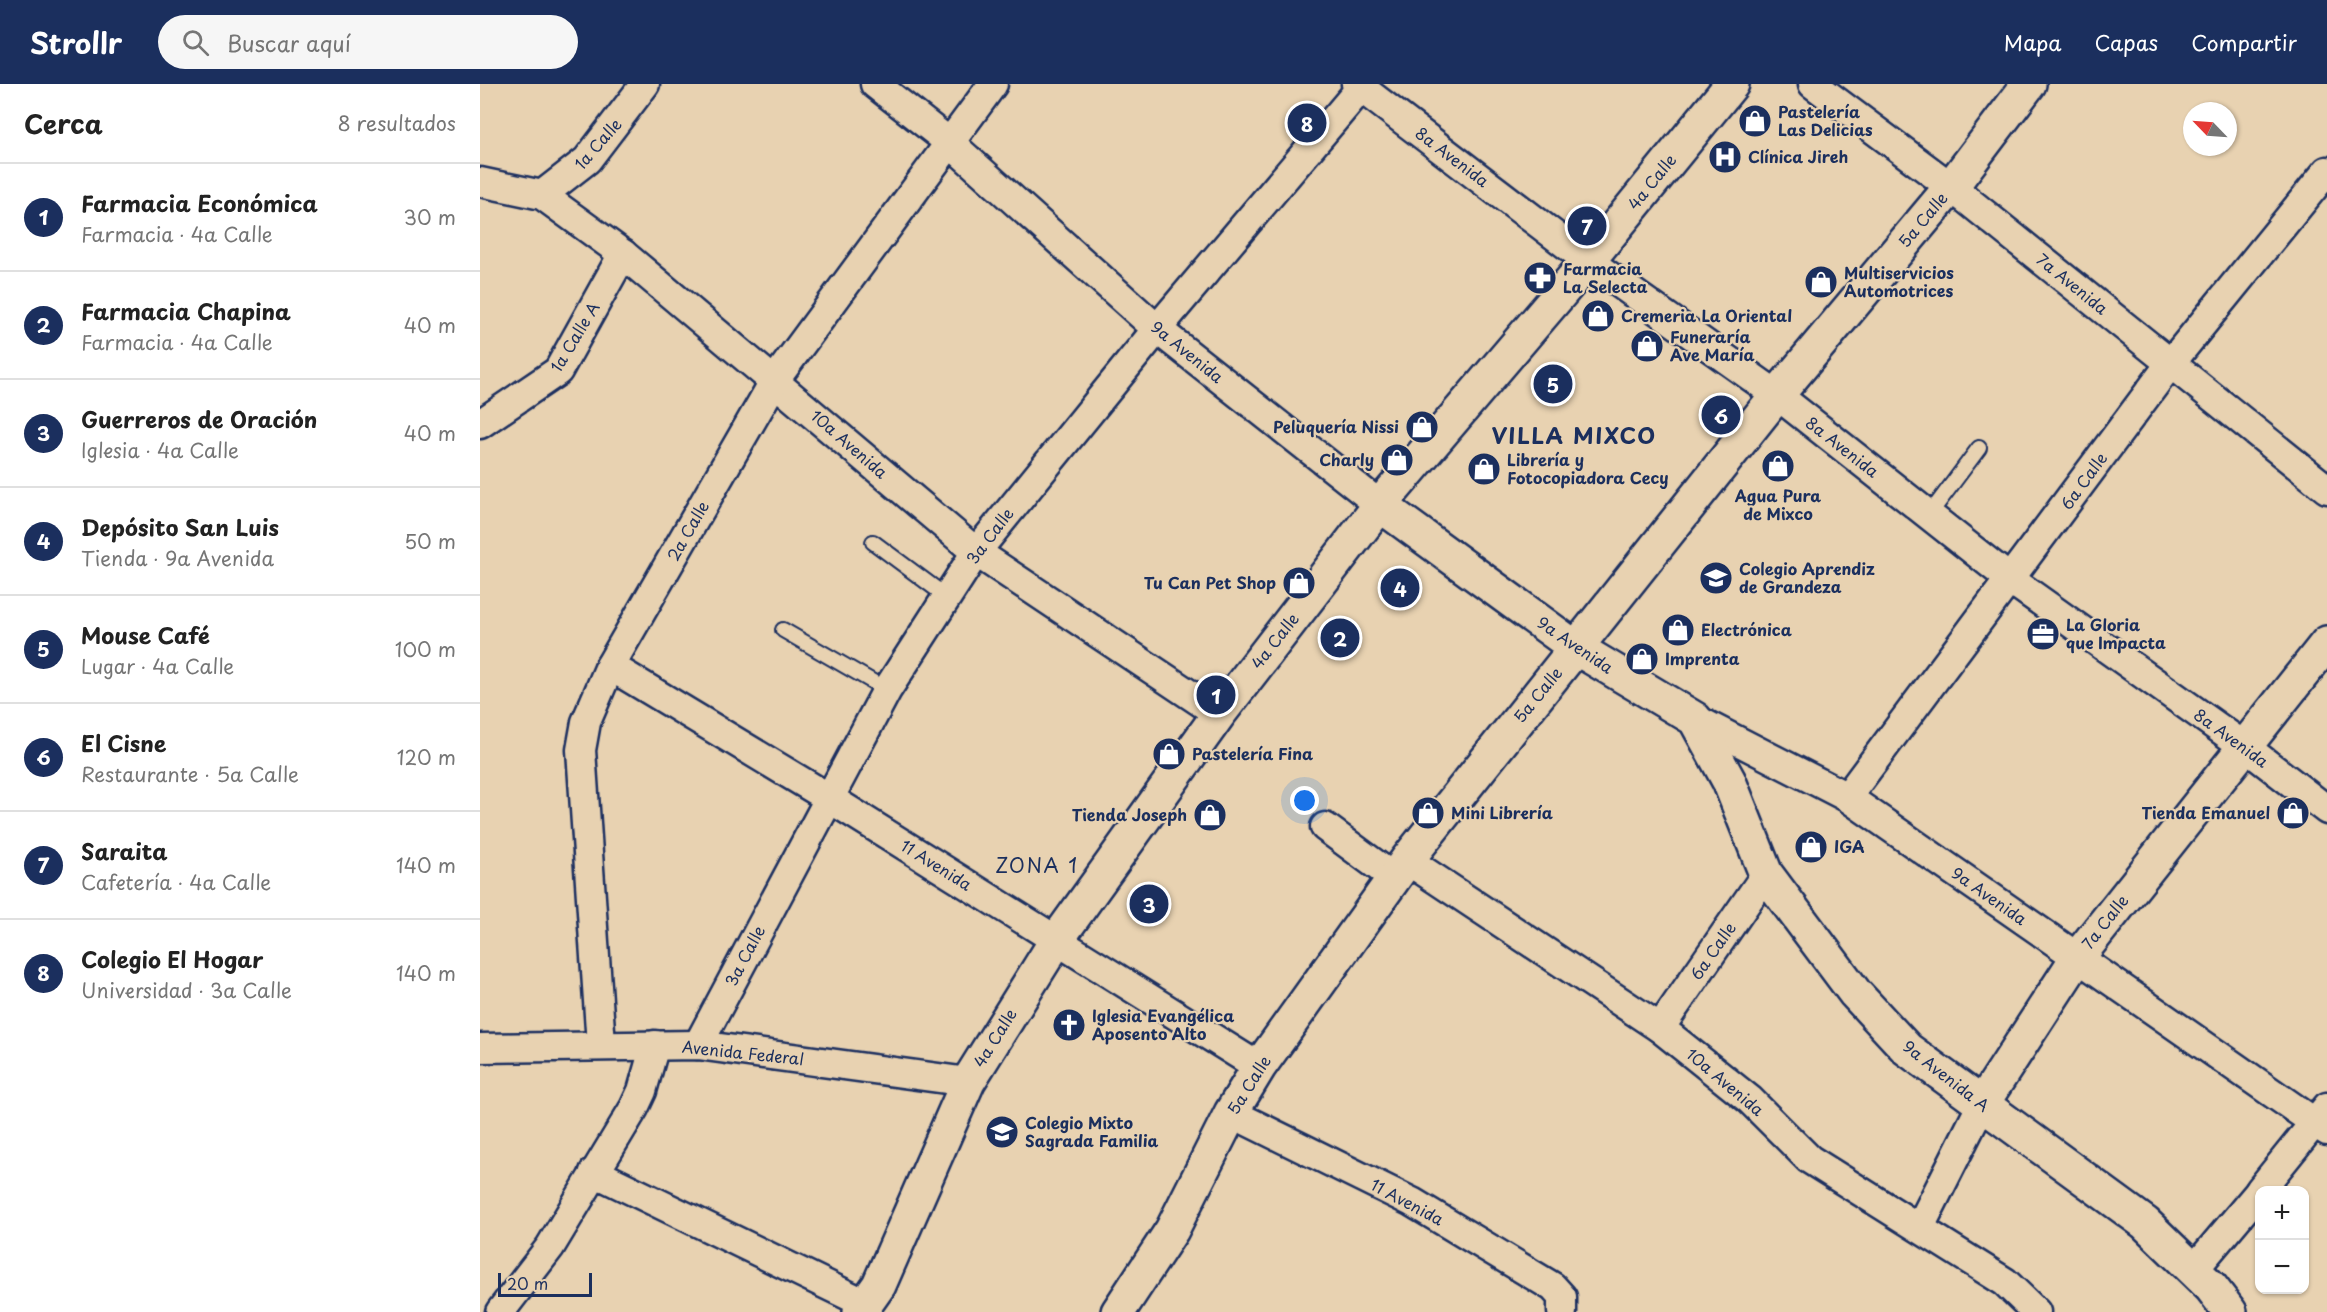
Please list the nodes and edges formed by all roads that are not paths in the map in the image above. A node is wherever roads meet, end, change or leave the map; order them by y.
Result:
1 (645, 84) edge
2 (875, 84) edge
3 (993, 84) edge
4 (1732, 84) edge
5 (1813, 84) edge
6 (2029, 84) edge
7 (1360, 85) edge
8 (949, 142) junction
9 (2327, 171) edge
10 (480, 182) edge
11 (1951, 187) junction
12 (542, 195) junction
13 (623, 254) junction
14 (1588, 261) junction
15 (1156, 329) junction
16 (2170, 364) junction
17 (775, 380) junction
18 (1777, 395) junction
19 (480, 423) edge
20 (1979, 448) dead end
21 (2327, 489) edge
22 (1380, 505) junction
23 (1929, 515) junction
24 (873, 542) dead end
25 (976, 552) junction
26 (2011, 580) junction
27 (947, 597) junction
28 (783, 630) dead end
29 (2327, 643) edge
30 (1576, 648) junction
31 (610, 666) junction
32 (887, 690) junction
33 (1219, 714) junction
34 (1695, 719) junction
35 (2244, 746) junction
36 (1847, 796) junction
37 (829, 798) junction
38 (2327, 810) edge
39 (1325, 827) dead end
40 (1401, 869) junction
41 (1767, 874) junction
42 (1056, 941) junction
43 (2077, 958) junction
44 (1660, 1028) junction
45 (601, 1045) junction
46 (655, 1045) junction
47 (698, 1045) junction
48 (480, 1048) edge
49 (1259, 1067) junction
50 (968, 1082) junction
51 (1982, 1104) junction
52 (1231, 1113) junction
53 (2322, 1120) edge
54 (594, 1172) junction
55 (2264, 1186) edge
56 (2255, 1197) edge
57 (1920, 1227) junction
58 (2200, 1261) dead end
59 (863, 1308) edge
60 (500, 1312) edge
61 (1118, 1312) edge
62 (1562, 1312) edge
63 (2036, 1312) edge
64 (2230, 1312) edge

1 - 12 street, 1a Calle
2 - 8 street, 9a Avenida
3 - 8 street, 2a Calle
4 - 14 street, 4a Calle
5 - 11 street, 7a Avenida
6 - 11 street, 5a Calle
7 - 14 street, 8a Avenida
7 - 15 street, 3a Calle
8 - 15 street, 9a Avenida
8 - 17 street, 2a Calle
9 - 16 street, 6a Calle
10 - 12 street, 10a Avenida
11 - 16 street, 7a Avenida
11 - 18 street, 5a Calle
12 - 13 street, 10a Avenida
13 - 17 street, 10a Avenida
13 - 19 street, 1a Calle A
14 - 18 street, 8a Avenida
14 - 22 street, 4a Calle
15 - 22 street, 9a Avenida
15 - 25 street, 3a Calle
16 - 21 street, 7a Avenida
16 - 26 street, 6a Calle
17 - 25 street, 10a Avenida
17 - 31 street, 2a Calle
18 - 23 street, 8a Avenida
18 - 30 street, 5a Calle
20 - 23 lane
22 - 30 street, 9a Avenida
22 - 33 street, 4a Calle
23 - 26 street, 8a Avenida
24 - 27 lane
25 - 27 street, 3a Calle
25 - 33 street, 10a Avenida
26 - 35 street, 8a Avenida
26 - 36 street, 6a Calle
27 - 32 street, 3a Calle
28 - 32 lane
29 - 35 street, 7a Calle
30 - 34 street, 9a Avenida
30 - 40 street, 5a Calle
31 - 37 street, 11 Avenida
31 - 45 street, 2a Calle
32 - 37 street, 3a Calle
33 - 42 street, 4a Calle
34 - 36 street, 9a Avenida
34 - 41 street, 9a Avenida A
35 - 38 street, 8a Avenida
35 - 43 street, 7a Calle
36 - 43 street, 9a Avenida
37 - 42 street, 11 Avenida
37 - 47 street, 3a Calle
39 - 40 street, 10a Avenida
40 - 44 street, 10a Avenida
40 - 49 street, 5a Calle
41 - 44 street, 6a Calle
41 - 51 street, 9a Avenida A
42 - 49 street, 11 Avenida
42 - 50 street, 4a Calle
43 - 51 street, 7a Calle
43 - 53 street, 9a Avenida
44 - 57 street, 10a Avenida
45 - 46 street, Avenida Federal
45 - 48 street, Avenida Federal
46 - 47 street, Avenida Federal
46 - 54 street
47 - 50 street, Avenida Federal
49 - 52 street, 5a Calle
50 - 59 street, 4a Calle
51 - 57 street, 7a Calle
51 - 64 street, 9a Avenida A
52 - 61 street, 5a Calle
52 - 62 street, 11 Avenida
53 - 55 street
54 - 59 street
54 - 60 street
56 - 58 street
57 - 63 street, 10a Avenida

